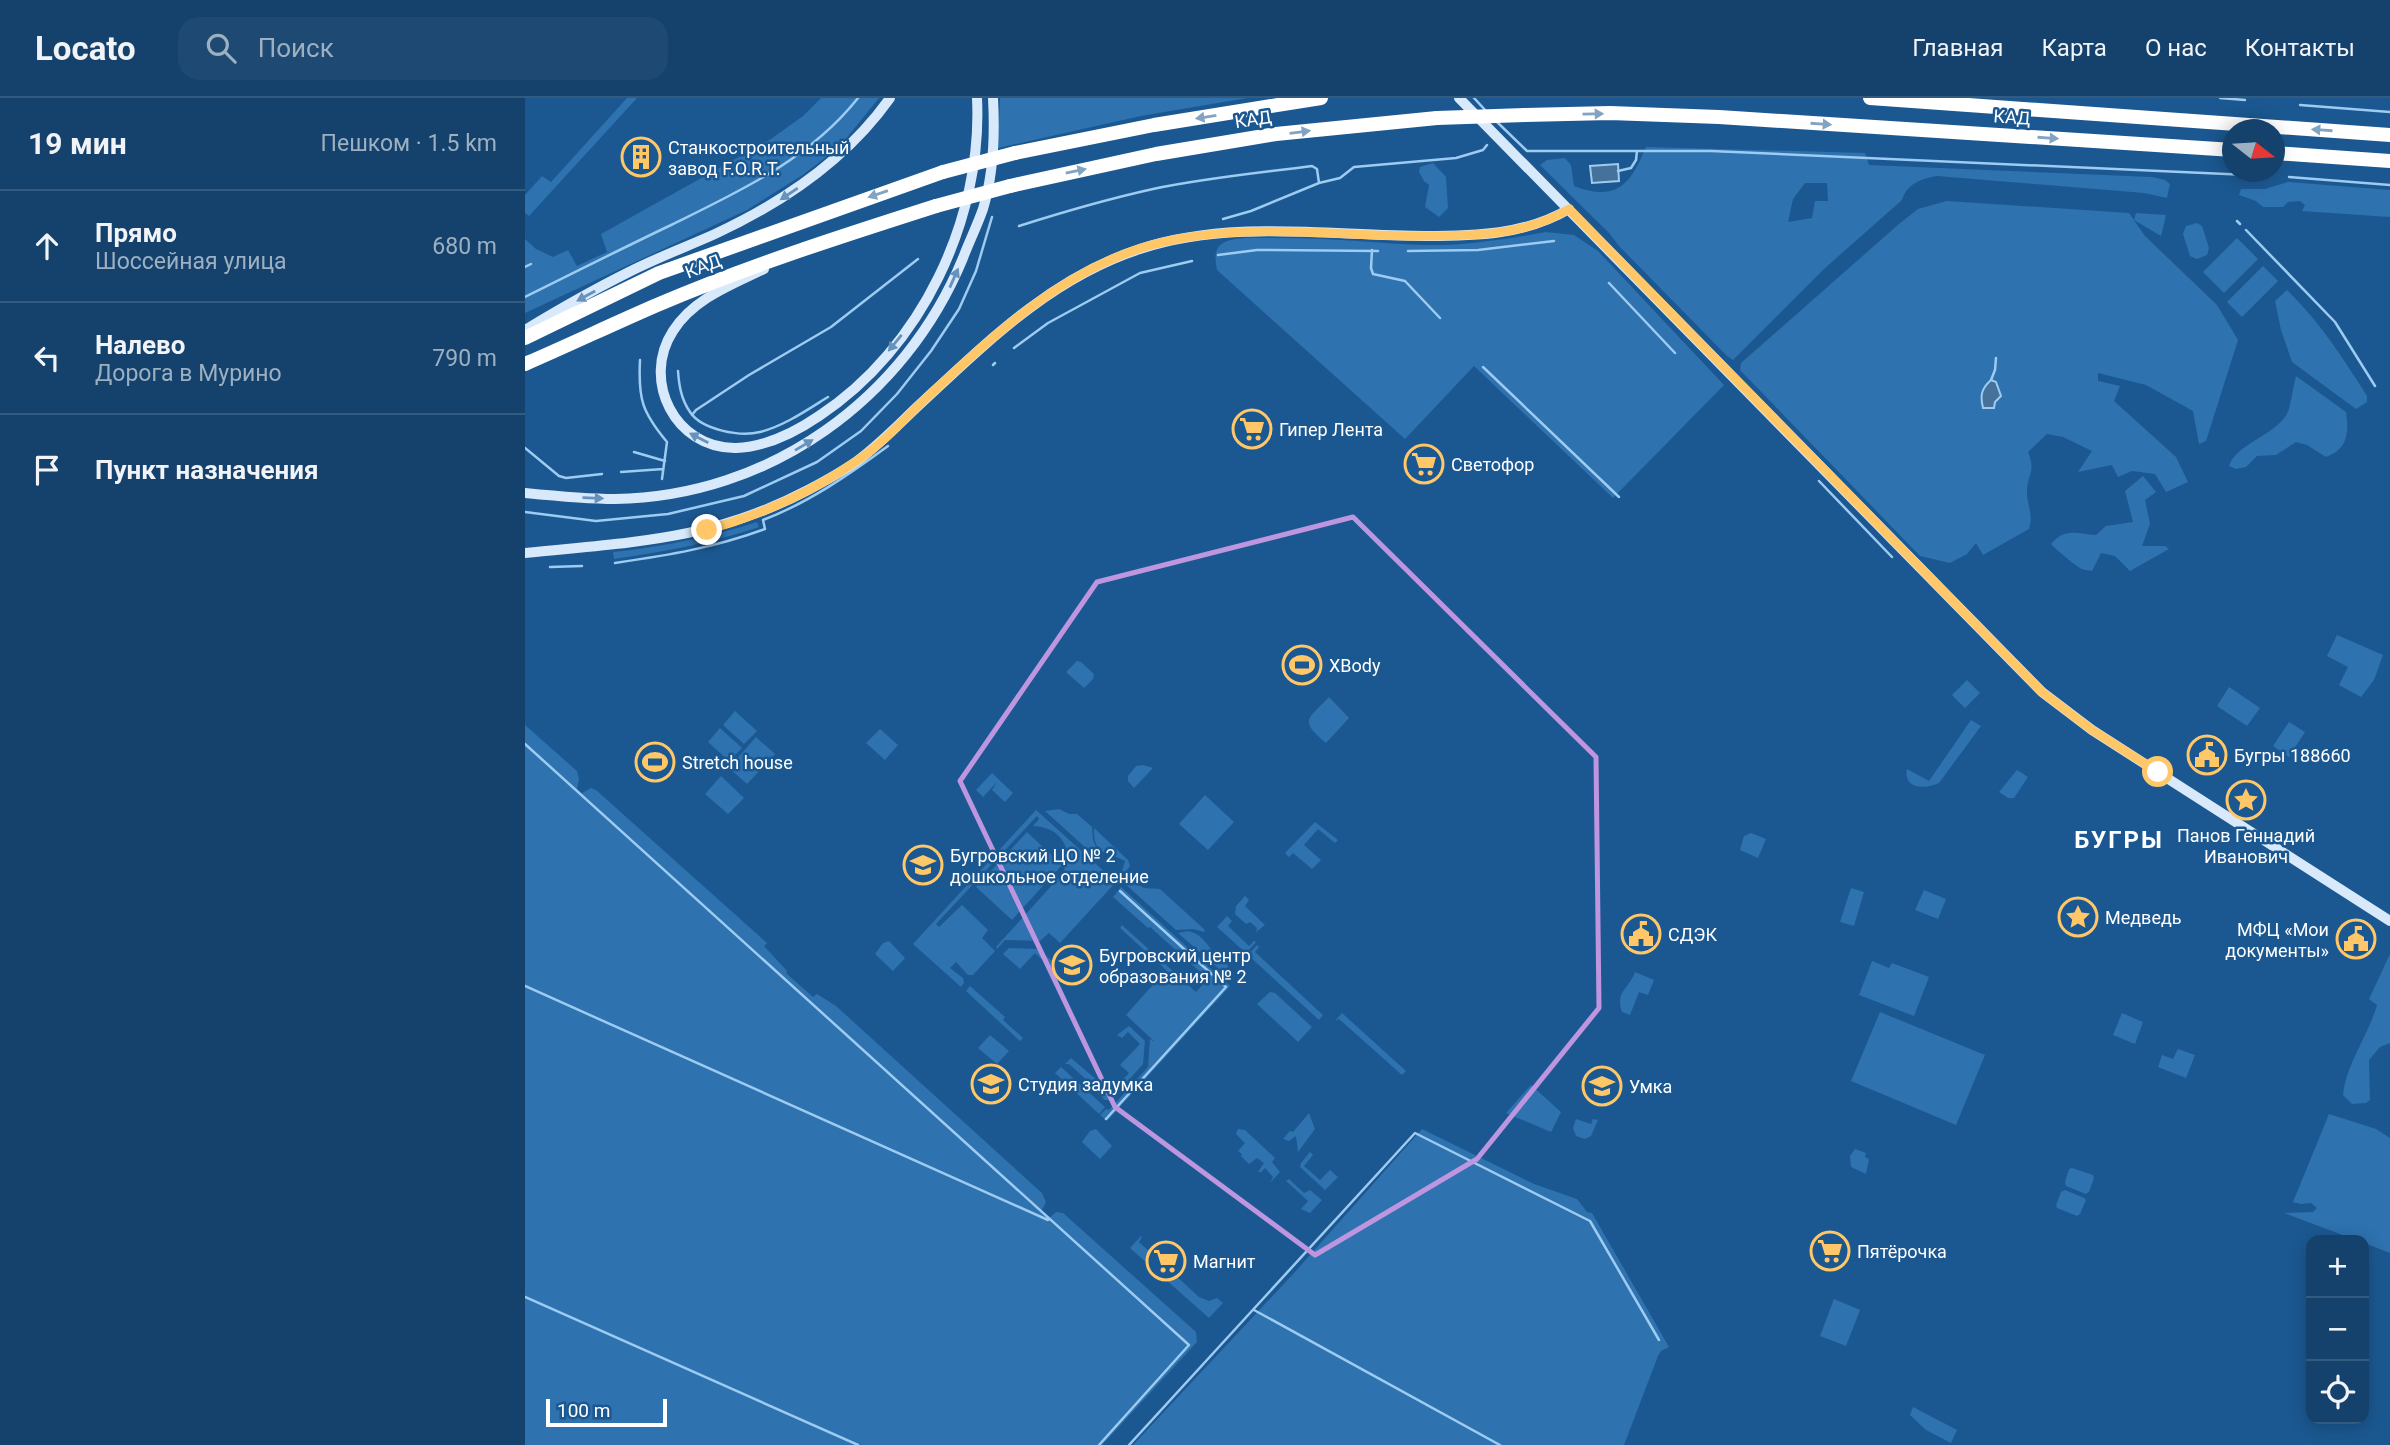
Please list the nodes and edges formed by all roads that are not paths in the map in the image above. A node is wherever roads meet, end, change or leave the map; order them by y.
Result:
1 (890, 98) edge
2 (977, 98) edge
3 (993, 98) edge
4 (1321, 98) edge
5 (1459, 98) edge
6 (1870, 98) edge
7 (2390, 135) edge
8 (2222, 149) edge
9 (2285, 154) edge
10 (2390, 161) edge
11 (1569, 209) junction
12 (811, 246) junction
13 (525, 330) edge
14 (525, 338) edge
15 (525, 364) edge
16 (525, 493) edge
17 (525, 553) edge
18 (2390, 921) edge

1 -> 13 main road
2 -> 12 main road
16 -> 3 main road
4 -> 14 highway, КАД, bridge
5 - 11 main road
7 -> 6 highway, КАД
12 -> 8 highway, КАД, bridge
9 - 10 highway
11 - 17 main road
11 - 18 main road
12 - 15 highway, КАД

